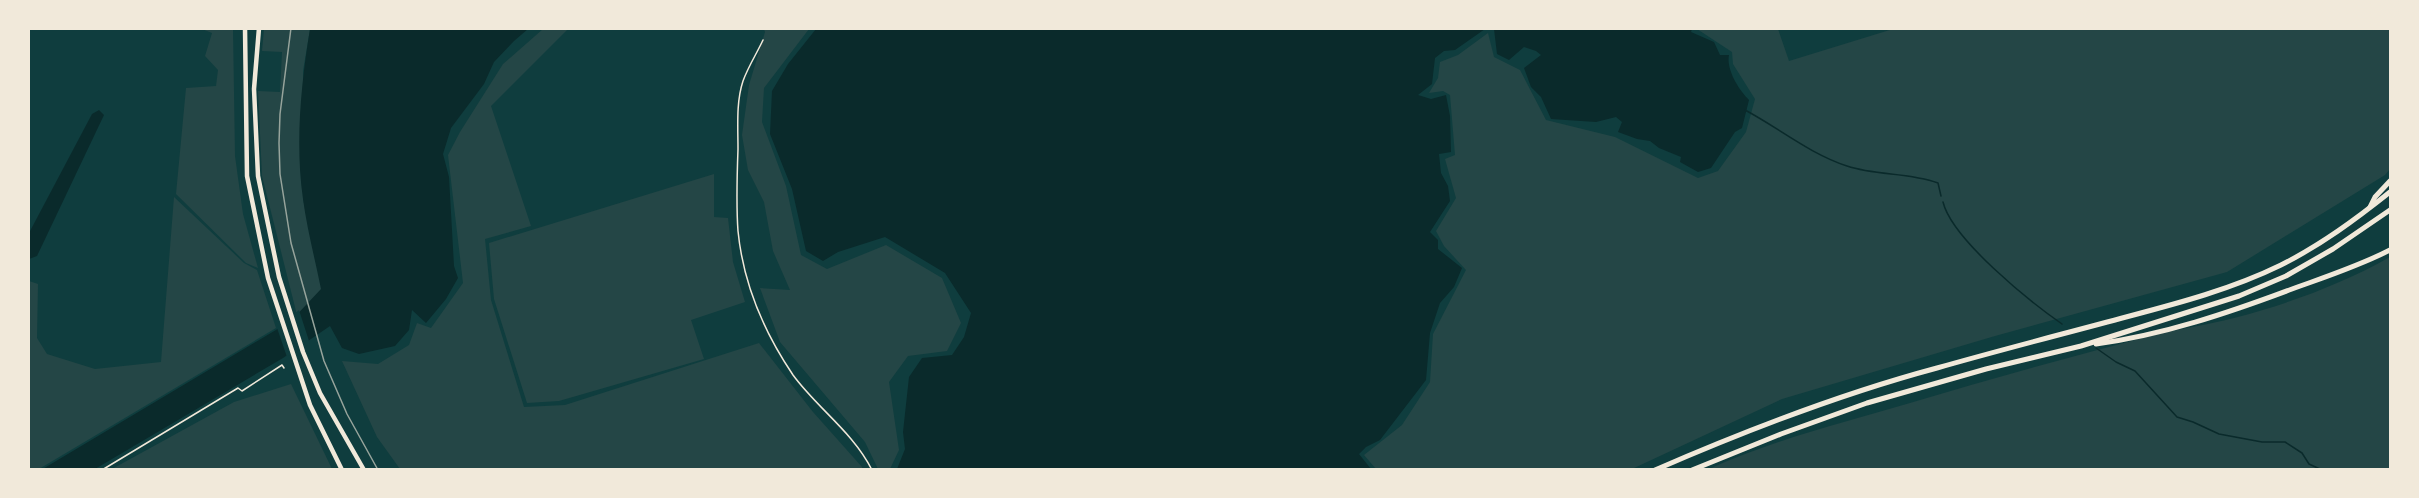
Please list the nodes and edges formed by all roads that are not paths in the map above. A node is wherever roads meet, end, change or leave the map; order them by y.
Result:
1 (245, 28) edge
2 (259, 28) edge
3 (763, 40) dead end
4 (2391, 181) edge
5 (2391, 192) edge
6 (2369, 209) junction
7 (2391, 210) edge
8 (2391, 250) edge
9 (2081, 346) junction
10 (342, 470) edge
11 (364, 470) edge
12 (872, 470) edge
13 (1655, 470) edge
14 (1692, 470) edge

1 - 10 main road
2 - 11 main road
3 - 12 lane
4 - 6 highway
5 - 6 highway
6 - 13 highway
7 - 9 highway
8 - 9 highway
9 - 14 highway

